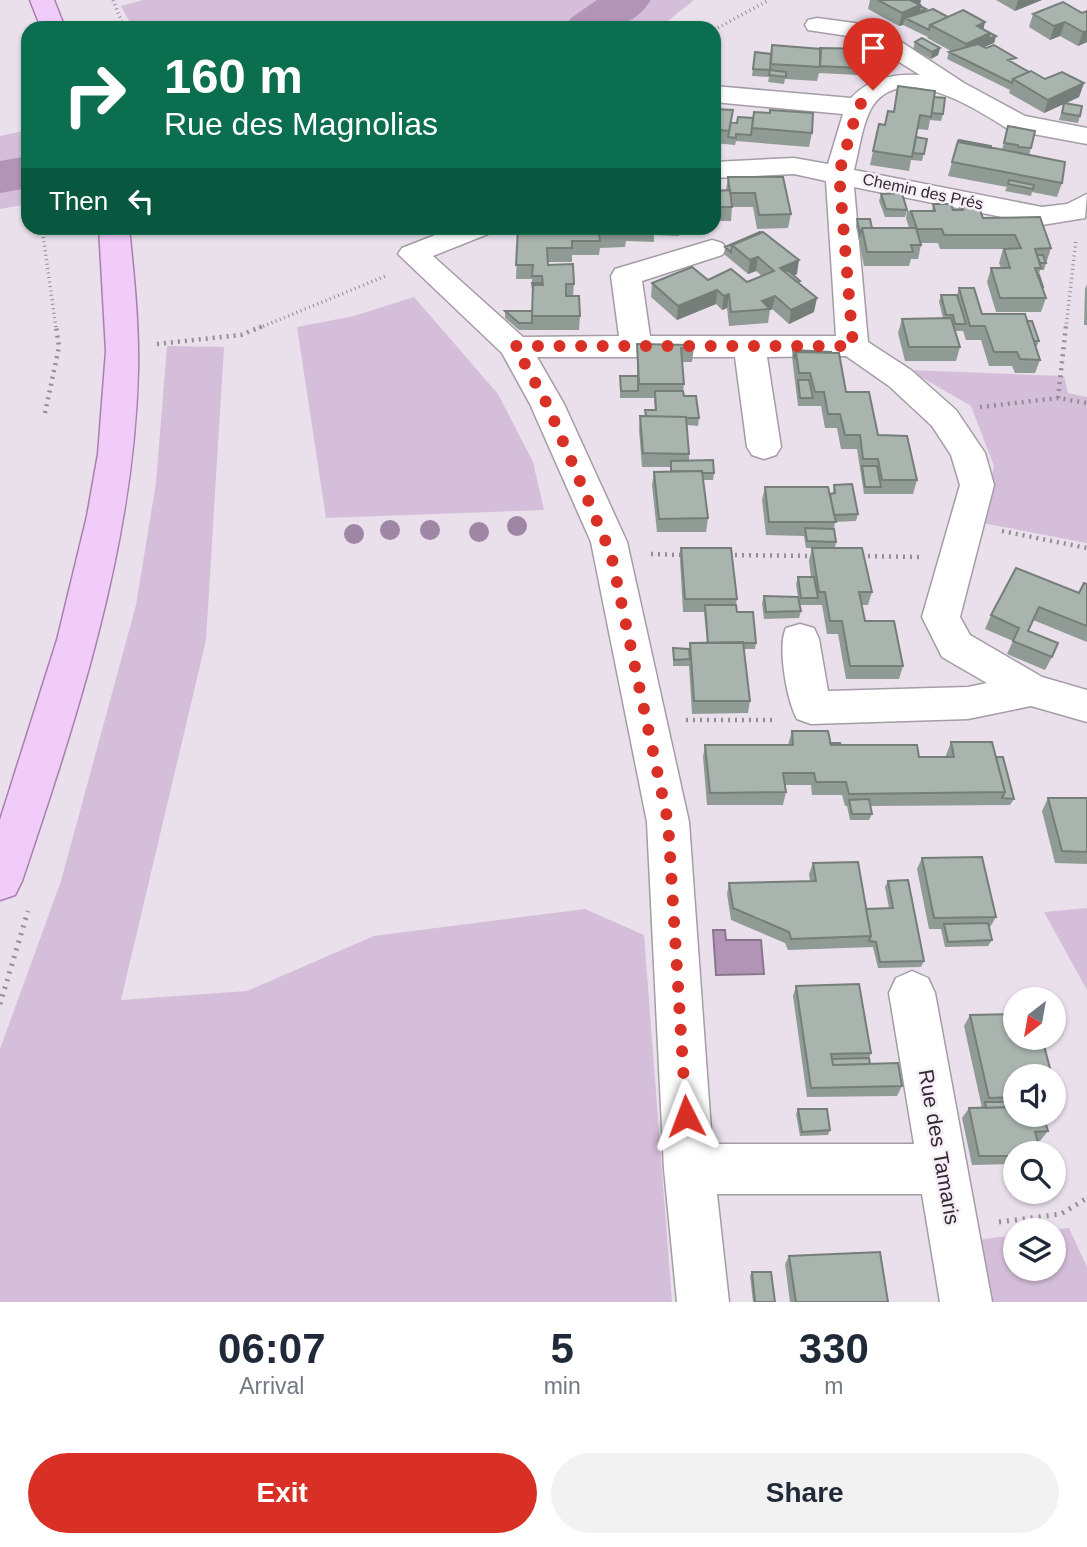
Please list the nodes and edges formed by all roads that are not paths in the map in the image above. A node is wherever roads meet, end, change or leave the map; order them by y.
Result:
1 (42, 0) edge
2 (50, 21) edge
3 (817, 25) dead end
4 (964, 91) junction
5 (721, 95) edge
6 (858, 107) junction
7 (1087, 136) edge
8 (721, 170) edge
9 (839, 173) junction
10 (1077, 208) edge
11 (115, 235) edge
12 (466, 235) edge
13 (712, 249) dead end
14 (515, 346) junction
15 (853, 346) junction
16 (636, 348) junction
17 (750, 348) junction
18 (764, 447) dead end
19 (800, 639) dead end
20 (1031, 690) junction
21 (1087, 706) edge
22 (0, 881) edge
23 (912, 993) dead end
24 (689, 1169) junction
25 (942, 1169) junction
26 (703, 1302) edge
27 (966, 1302) edge

1 - 2 main road
3 - 4 street
4 - 6 street
4 - 7 street
5 - 6 street
6 - 9 street
8 - 9 street, Chemin des Prés
9 - 10 street, Chemin des Prés
9 - 15 street
11 - 22 main road
12 - 14 street
13 - 16 street
14 - 16 street
14 - 24 street
15 - 17 street
15 - 20 street
16 - 17 street
17 - 18 street
19 - 20 street
20 - 21 street
23 - 25 street, Rue des Tamaris
24 - 25 street
24 - 26 street
25 - 27 street, Rue des Tamaris

